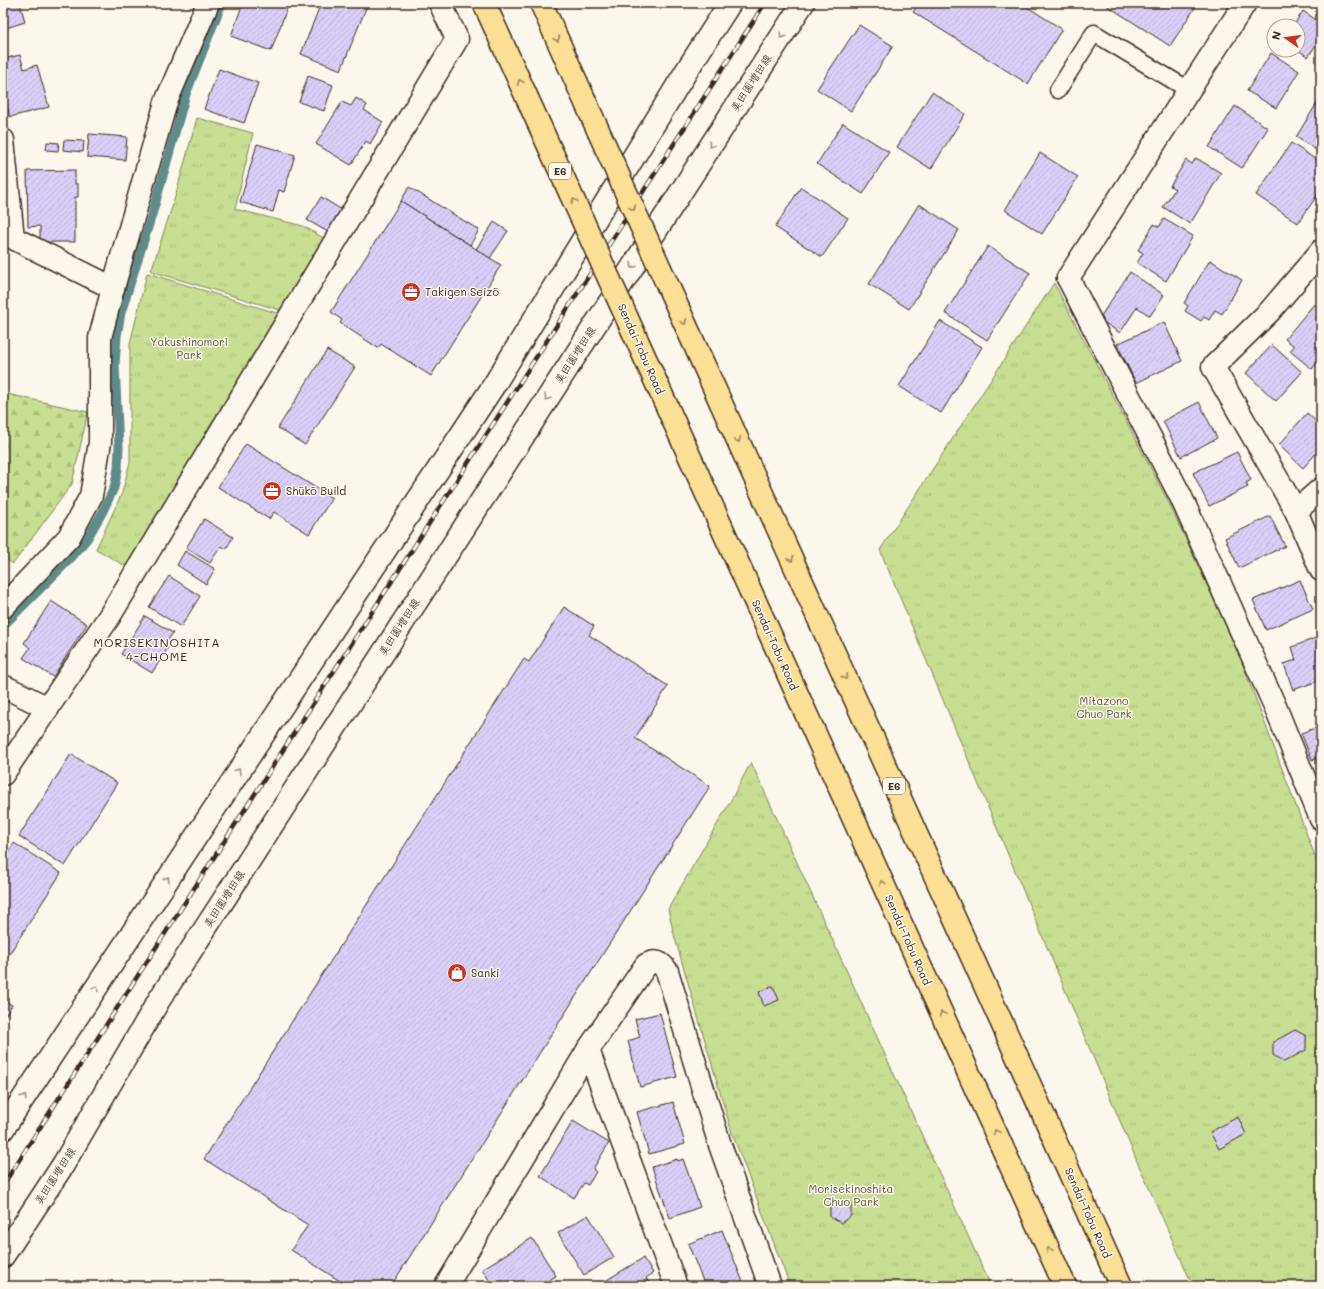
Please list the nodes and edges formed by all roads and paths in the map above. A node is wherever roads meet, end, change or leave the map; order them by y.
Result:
1 (208, 3) edge
2 (440, 3) edge
3 (484, 3) edge
4 (541, 3) edge
5 (730, 3) edge
6 (803, 3) edge
7 (1245, 3) edge
8 (1058, 90) dead end
9 (1189, 90) junction
10 (3, 140) edge
11 (1321, 251) edge
12 (113, 288) junction
13 (1321, 489) edge
14 (1296, 511) junction
15 (1321, 570) edge
16 (3, 607) edge
17 (3, 686) edge
18 (48, 708) junction
19 (3, 774) edge
20 (1321, 819) edge
21 (588, 1050) junction
22 (3, 1130) edge
23 (3, 1256) edge
24 (446, 1286) edge
25 (676, 1286) edge
26 (770, 1286) edge
27 (1065, 1286) edge
28 (1121, 1286) edge

1 - 12 street
2 - 18 street
27 -> 3 highway, Sendai-Tobu Road / E6, bridge
4 -> 28 highway, Sendai-Tobu Road / E6, bridge
22 -> 5 street
6 -> 23 street, 美田園増田線
7 - 9 street
8 - 9 lane
9 - 20 street
10 - 12 street
11 - 14 street
12 - 16 street
13 - 14 street
14 - 15 street
17 - 18 street
18 - 19 street
21 - 24 street
21 - 25 street
21 - 26 street

